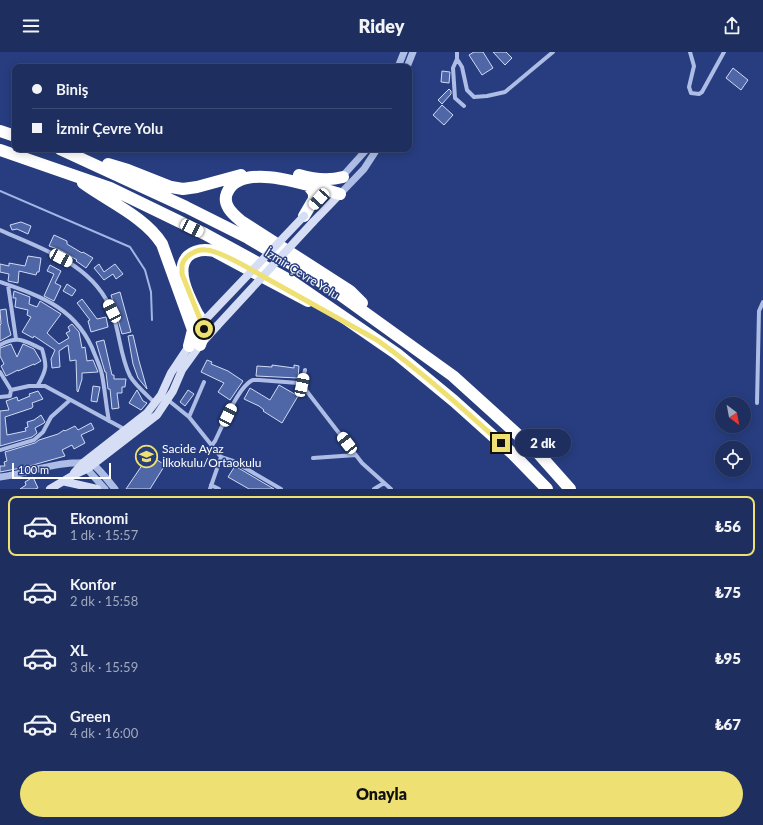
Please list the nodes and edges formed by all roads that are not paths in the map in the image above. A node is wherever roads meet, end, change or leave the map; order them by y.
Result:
1 (404, 52) edge
2 (413, 52) edge
3 (457, 52) edge
4 (553, 52) edge
5 (690, 52) edge
6 (724, 52) edge
7 (457, 59) junction
8 (399, 64) edge
9 (408, 64) edge
10 (464, 106) dead end
11 (0, 131) edge
12 (12, 135) edge
13 (0, 150) edge
14 (66, 152) edge
15 (69, 152) edge
16 (364, 152) edge
17 (375, 152) edge
18 (74, 177) junction
19 (343, 177) junction
20 (308, 181) junction
21 (329, 188) junction
22 (340, 194) junction
23 (308, 219) junction
24 (0, 230) edge
25 (1, 283) edge
26 (8, 285) junction
27 (763, 302) edge
28 (201, 324) junction
29 (217, 326) junction
30 (387, 328) junction
31 (16, 339) junction
32 (377, 340) junction
33 (194, 345) junction
34 (0, 346) edge
35 (305, 370) dead end
36 (0, 372) edge
37 (204, 382) dead end
38 (38, 385) junction
39 (302, 385) junction
40 (11, 390) junction
41 (0, 398) edge
42 (70, 400) junction
43 (167, 400) junction
44 (757, 403) dead end
45 (155, 404) junction
46 (189, 417) junction
47 (109, 421) junction
48 (126, 430) junction
49 (212, 445) junction
50 (0, 450) edge
51 (356, 455) junction
52 (221, 457) junction
53 (313, 458) dead end
54 (87, 466) junction
55 (0, 477) edge
56 (62, 482) junction
57 (384, 483) junction
58 (210, 487) edge
59 (50, 489) edge
60 (97, 489) edge
61 (105, 489) edge
62 (115, 489) edge
63 (218, 489) edge
64 (281, 489) edge
65 (374, 489) edge
66 (391, 489) edge
67 (548, 489) edge
68 (570, 489) edge

1 - 8 street
2 - 9 street
3 - 7 street
4 - 7 street
5 - 6 street
7 - 10 street
11 - 12 highway
13 - 18 highway, İzmir Çevre Yolu
14 - 30 highway, İzmir Çevre Yolu
15 - 20 highway
16 - 19 street
17 - 22 street
18 - 28 highway
18 - 32 highway, İzmir Çevre Yolu
19 - 20 highway
19 - 21 street
20 - 21 highway
20 - 23 highway
20 - 30 highway
21 - 22 highway
21 - 23 main road
22 - 23 main road
23 - 28 main road, bridge
23 - 29 main road, bridge
24 - 45 street
25 - 26 street
26 - 31 street
26 - 47 street
27 - 44 street
28 - 29 highway
28 - 32 highway
28 - 33 highway
29 - 33 main road
30 - 68 highway, İzmir Çevre Yolu
31 - 34 street
31 - 38 street
32 - 67 highway, İzmir Çevre Yolu
33 - 43 main road
33 - 45 main road
35 - 39 street
36 - 40 street
37 - 46 street
38 - 40 street
38 - 42 street
39 - 49 street
39 - 51 street
40 - 41 street
42 - 47 street
42 - 50 street
43 - 46 street
43 - 54 main road
45 - 48 main road
46 - 49 street
47 - 48 street
48 - 54 main road
49 - 52 street
51 - 53 street
51 - 57 street
52 - 58 street
52 - 64 street
54 - 55 street
54 - 56 main road
54 - 61 street
54 - 62 street
56 - 59 main road
56 - 60 main road
57 - 65 street
57 - 66 street
58 - 63 street

